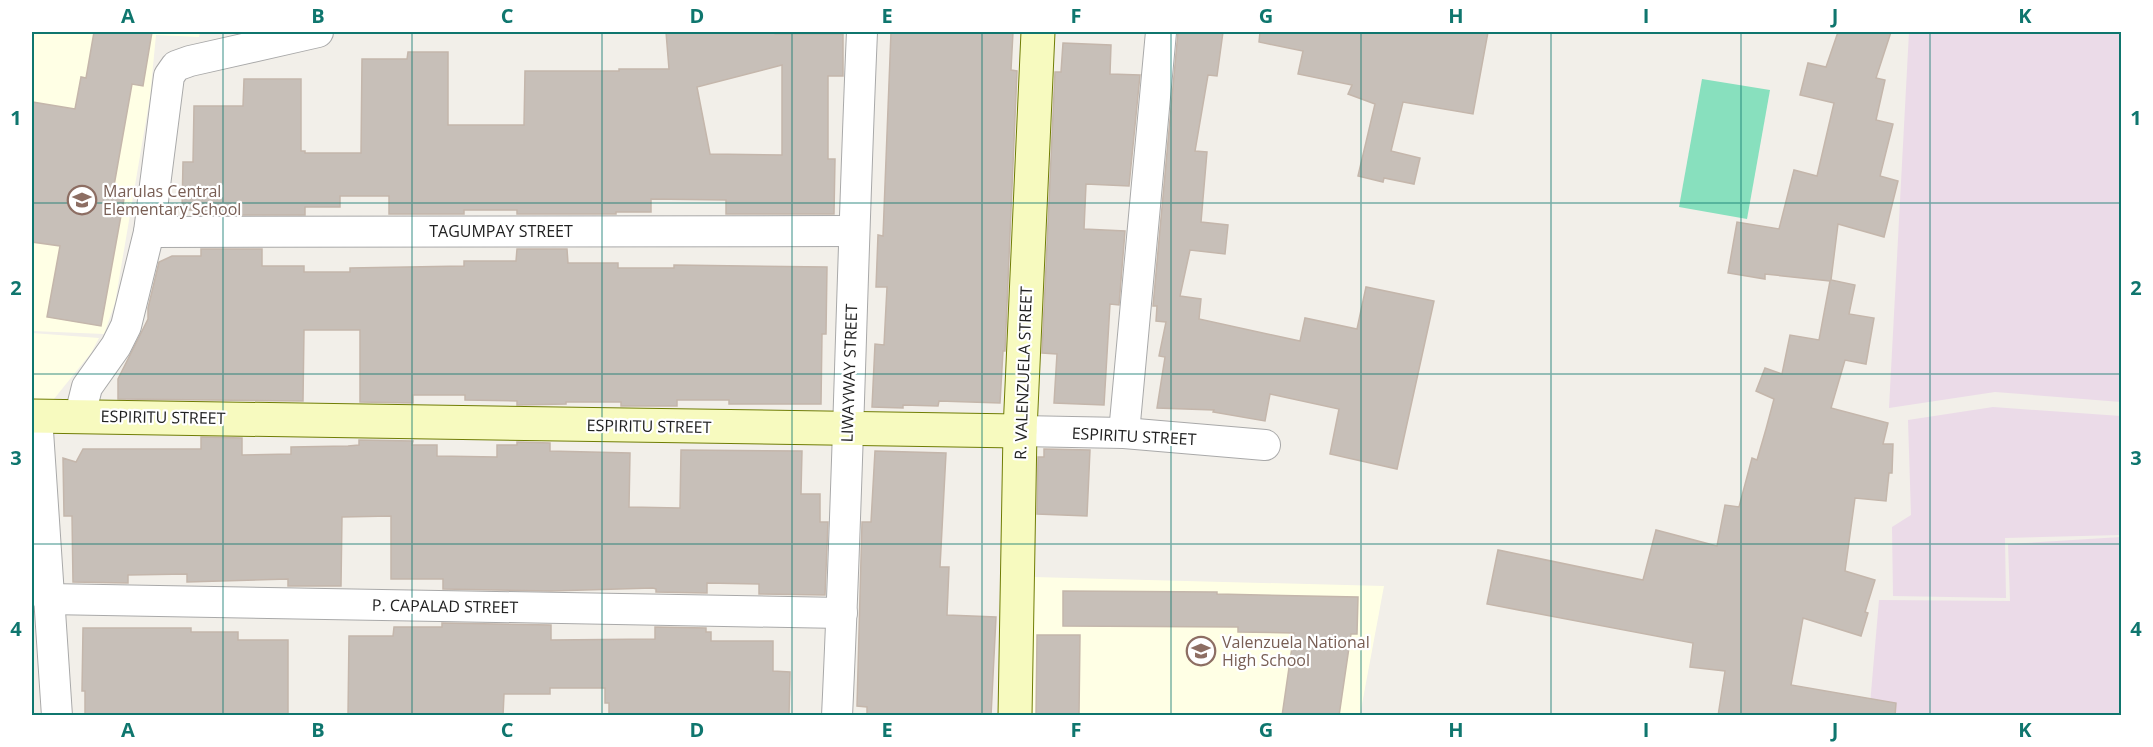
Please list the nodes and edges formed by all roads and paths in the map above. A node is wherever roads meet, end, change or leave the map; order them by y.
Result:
1 (318, 32) edge
2 (862, 32) edge
3 (1038, 32) edge
4 (1161, 32) edge
5 (853, 231) junction
6 (149, 232) junction
7 (80, 415) junction
8 (34, 416) edge
9 (848, 429) junction
10 (1020, 431) junction
11 (1124, 433) junction
12 (1265, 445) dead end
13 (48, 599) junction
14 (842, 613) junction
15 (57, 716) edge
16 (837, 716) edge
17 (1016, 716) edge

1 - 6 street
2 - 5 street, LIWAYWAY STREET
3 - 10 street, R. VALENZUELA STREET
4 - 11 street
5 - 6 street, TAGUMPAY STREET
5 - 9 street, LIWAYWAY STREET
6 - 7 street
7 - 8 street, ESPIRITU STREET
7 - 9 street, ESPIRITU STREET
8 - 13 street
9 - 10 street, ESPIRITU STREET
9 - 14 street, LIWAYWAY STREET
10 - 11 street, ESPIRITU STREET
10 - 17 street, R. VALENZUELA STREET
11 - 12 street, ESPIRITU STREET
13 - 14 street, P. CAPALAD STREET
13 - 15 street
14 - 16 street, LIWAYWAY STREET

